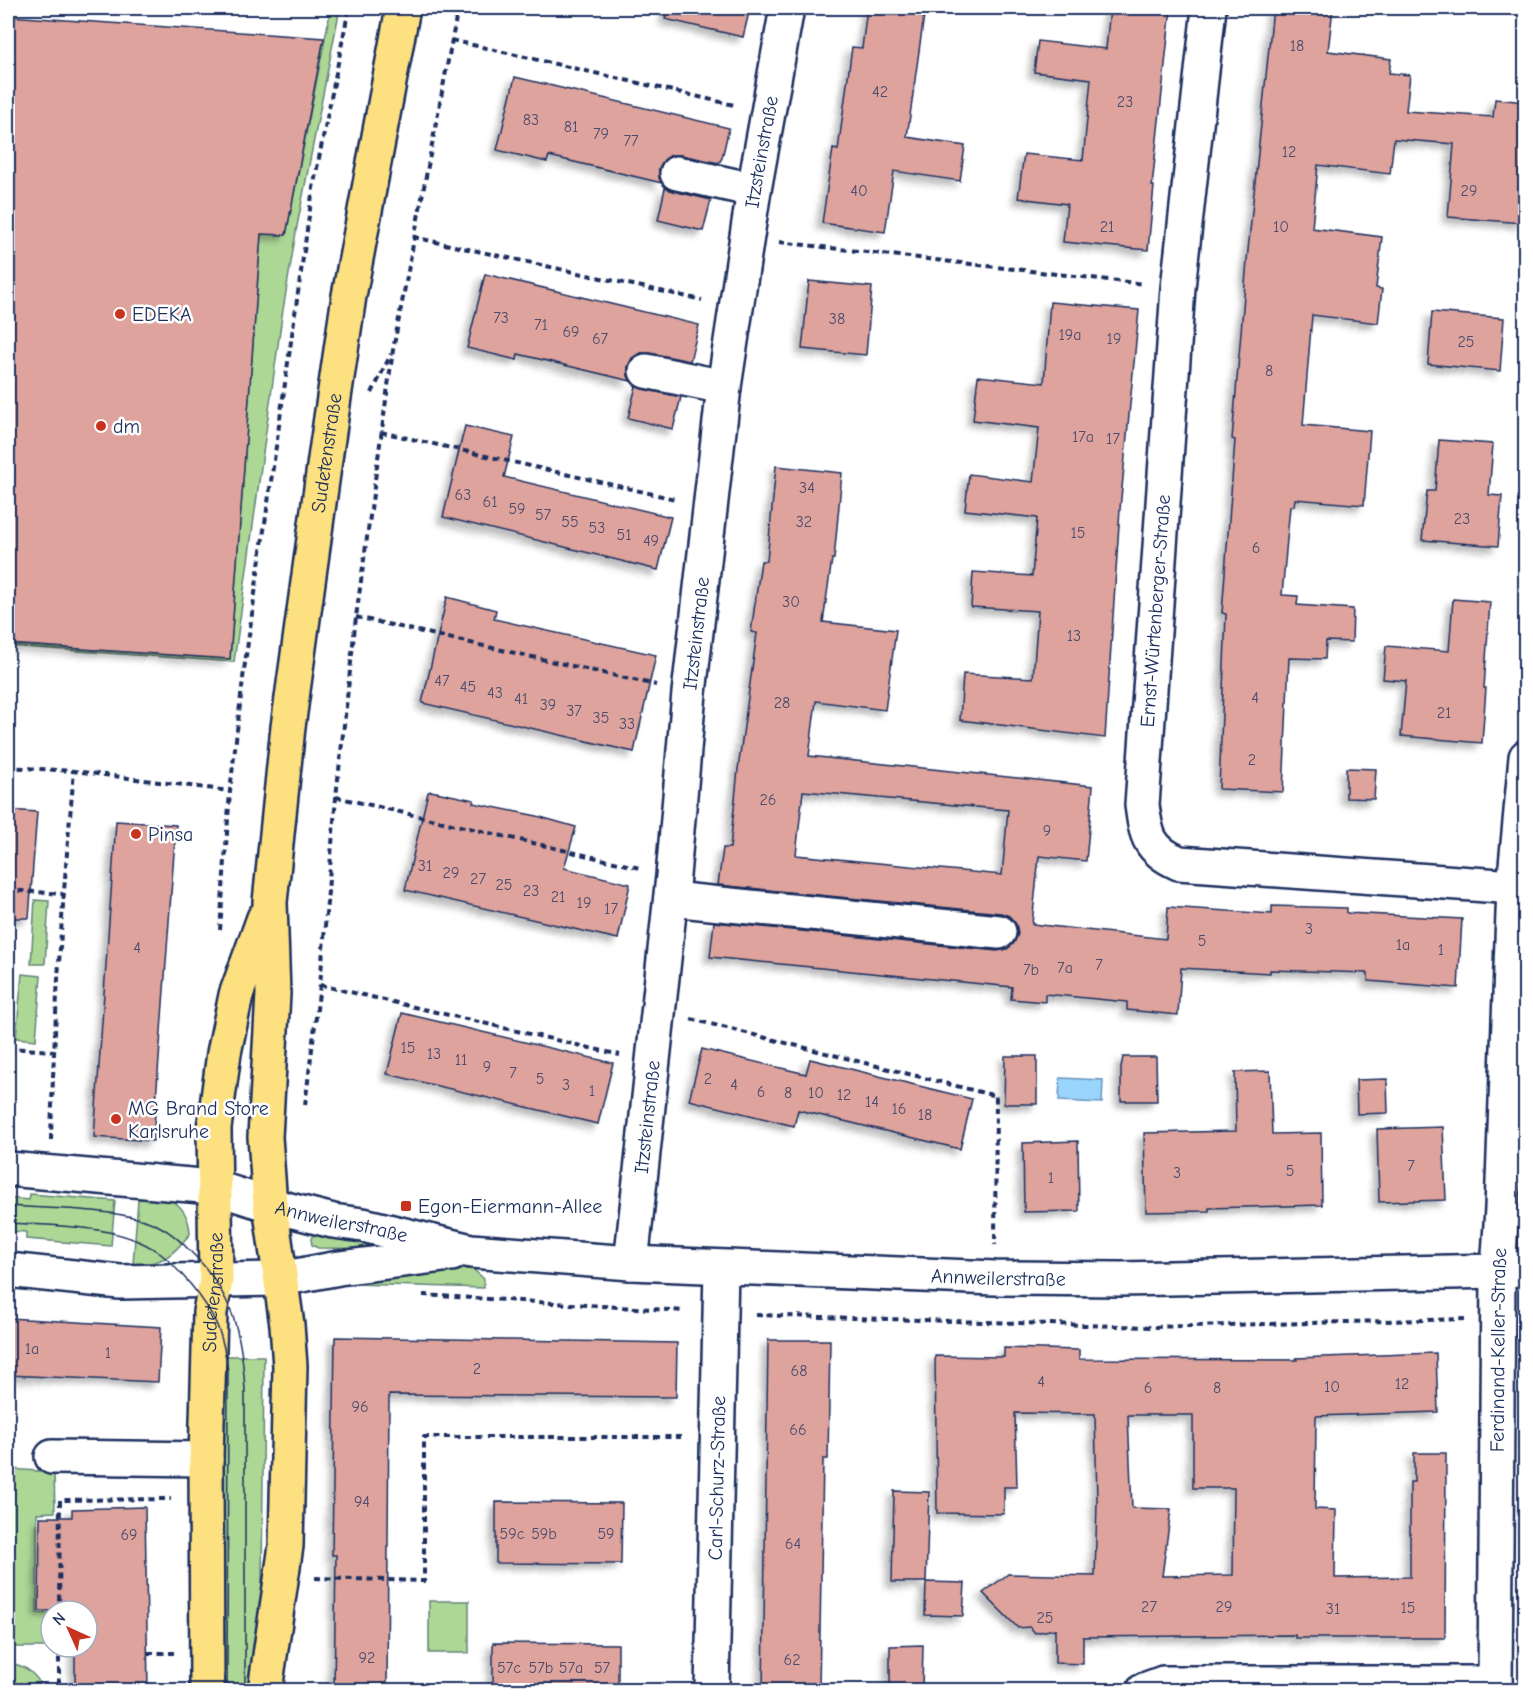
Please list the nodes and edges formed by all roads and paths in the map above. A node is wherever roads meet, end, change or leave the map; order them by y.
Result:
1 (350, 8) edge
2 (403, 8) edge
3 (458, 8) edge
4 (787, 8) edge
5 (1209, 8) edge
6 (451, 40) junction
7 (767, 112) junction
8 (677, 172) dead end
9 (754, 190) junction
10 (413, 237) junction
11 (746, 238) junction
12 (1178, 288) junction
13 (735, 307) junction
14 (646, 371) dead end
15 (724, 387) junction
16 (381, 432) junction
17 (711, 508) junction
18 (356, 617) junction
19 (689, 693) junction
20 (1526, 757) edge
21 (8, 767) edge
22 (74, 771) junction
23 (230, 791) junction
24 (336, 797) junction
25 (672, 887) junction
26 (1514, 887) junction
27 (8, 890) edge
28 (63, 894) junction
29 (270, 902) junction
30 (999, 932) dead end
31 (219, 939) dead end
32 (320, 985) junction
33 (658, 1011) junction
34 (8, 1048) edge
35 (53, 1051) junction
36 (652, 1062) junction
37 (304, 1110) dead end
38 (51, 1146) dead end
39 (8, 1169) edge
40 (213, 1186) junction
41 (270, 1205) junction
42 (471, 1251) junction
43 (631, 1263) junction
44 (721, 1268) junction
45 (1512, 1269) edge
46 (8, 1270) edge
47 (995, 1278) junction
48 (280, 1279) junction
49 (216, 1281) junction
50 (412, 1294) dead end
51 (720, 1313) junction
52 (1498, 1319) junction
53 (717, 1437) junction
54 (52, 1457) dead end
55 (206, 1459) junction
56 (178, 1499) dead end
57 (305, 1577) dead end
58 (59, 1599) edge
59 (148, 1653) dead end
60 (174, 1653) dead end
61 (59, 1659) edge
62 (1495, 1687) edge
63 (59, 1690) edge
64 (207, 1690) edge
65 (265, 1690) edge
66 (712, 1690) edge
67 (1144, 1690) edge

1 - 23 path
2 - 29 main road, Sudetenstraße
3 - 6 path
4 - 7 street, Itzsteinstraße
5 - 12 street, Ernst-Würtenberger-Straße
6 - 7 path
6 - 10 path
7 - 9 street, Itzsteinstraße
8 - 9 street
9 - 11 street, Itzsteinstraße
10 - 13 path
10 - 16 path
11 - 12 path
11 - 13 street, Itzsteinstraße
12 - 26 street, Ernst-Würtenberger-Straße
13 - 15 street, Itzsteinstraße
14 - 15 street
15 - 17 street, Itzsteinstraße
16 - 17 path
16 - 18 path
17 - 19 street, Itzsteinstraße
18 - 19 path
18 - 24 path
19 - 25 street, Itzsteinstraße
20 - 26 street, Ferdinand-Keller-Straße
21 - 22 path
22 - 23 path
22 - 28 path
23 - 31 path
24 - 25 path
24 - 32 path
25 - 30 street
25 - 33 street, Itzsteinstraße
26 - 45 street, Ferdinand-Keller-Straße
27 - 28 path
28 - 35 path
29 - 40 main road, Sudetenstraße
29 - 41 main road, Sudetenstraße
32 - 36 path
32 - 37 path
33 - 36 street, Itzsteinstraße
33 - 47 path
34 - 35 path
35 - 38 path
36 - 43 street, Itzsteinstraße
39 - 40 street
40 - 41 street, Annweilerstraße
40 - 49 main road, Sudetenstraße
41 - 42 street, Annweilerstraße
41 - 48 main road, Sudetenstraße
42 - 43 street, Annweilerstraße
42 - 48 street, Annweilerstraße
43 - 44 street, Annweilerstraße
44 - 47 street, Annweilerstraße
44 - 51 street, Carl-Schurz-Straße
45 - 47 street, Annweilerstraße
45 - 52 street, Ferdinand-Keller-Straße
46 - 49 street
48 - 49 street, Annweilerstraße
48 - 65 main road, Sudetenstraße
49 - 55 main road, Sudetenstraße
50 - 51 path
51 - 52 path
51 - 53 street, Carl-Schurz-Straße
52 - 62 street, Ferdinand-Keller-Straße
53 - 57 path
53 - 66 street, Carl-Schurz-Straße
54 - 55 street
55 - 64 main road, Sudetenstraße
56 - 58 path
59 - 60 path
61 - 63 path
62 - 67 street

